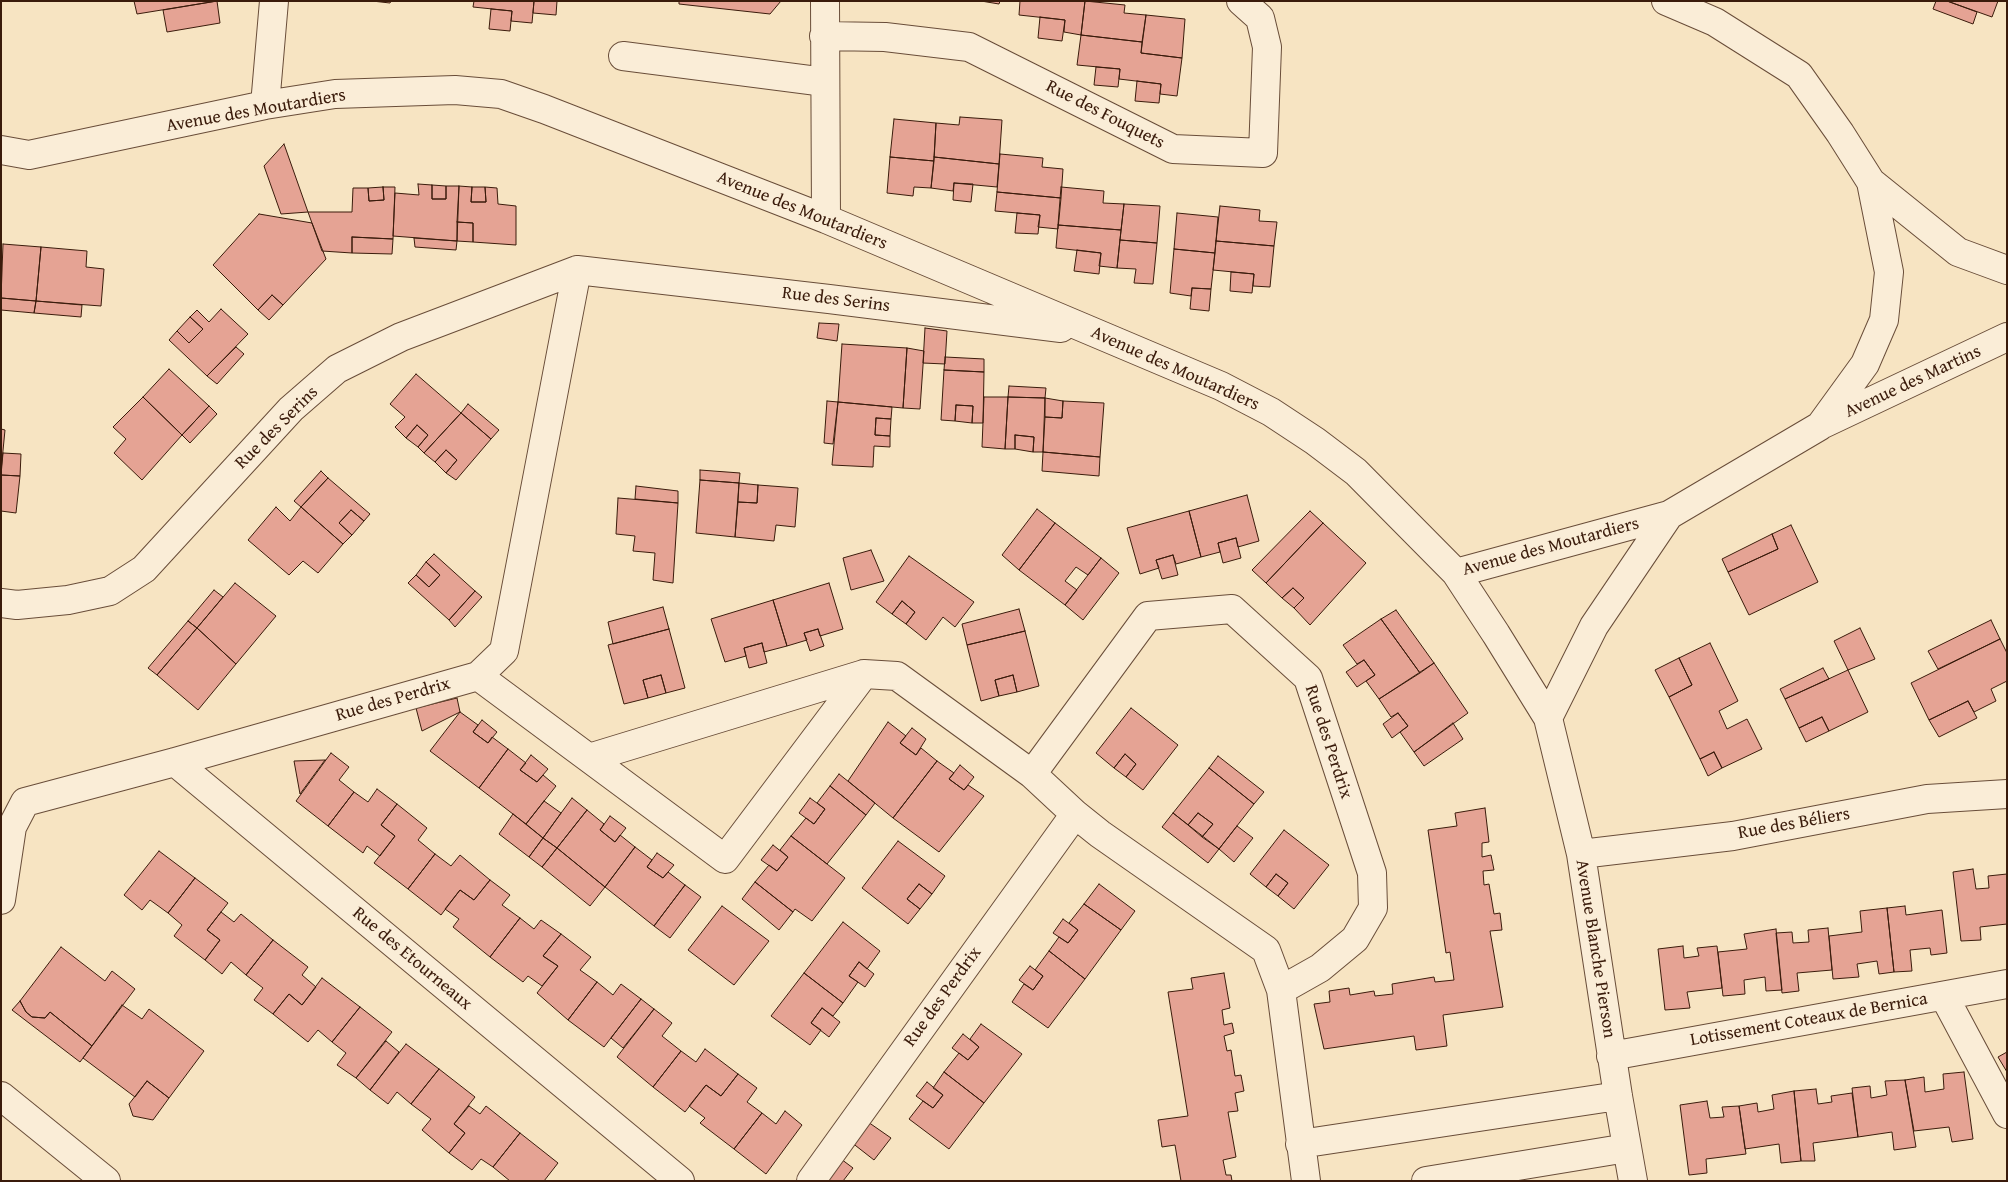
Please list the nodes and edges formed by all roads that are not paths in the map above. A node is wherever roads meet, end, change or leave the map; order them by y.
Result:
1 (274, 1) edge
2 (825, 1) edge
3 (1242, 1) edge
4 (1666, 1) edge
5 (824, 36) junction
6 (623, 56) dead end
7 (825, 82) junction
8 (265, 105) junction
9 (1, 150) edge
10 (1871, 182) junction
11 (826, 219) junction
12 (577, 270) junction
13 (2007, 270) edge
14 (1094, 332) junction
15 (2007, 337) edge
16 (1820, 426) junction
17 (1669, 515) junction
18 (1456, 574) junction
19 (1, 603) edge
20 (864, 674) junction
21 (478, 676) junction
22 (1548, 718) junction
23 (589, 758) junction
24 (175, 762) junction
25 (1032, 774) junction
26 (2007, 794) edge
27 (1076, 814) junction
28 (1581, 854) junction
29 (1, 900) edge
30 (2007, 984) edge
31 (1281, 990) junction
32 (1944, 996) junction
33 (1612, 1056) junction
34 (1, 1096) edge
35 (1618, 1096) junction
36 (2007, 1114) edge
37 (1300, 1144) junction
38 (1627, 1148) junction
39 (650, 1168) edge
40 (106, 1181) edge
41 (680, 1181) edge
42 (811, 1181) edge
43 (1306, 1181) edge
44 (1426, 1181) edge
45 (1633, 1181) edge

1 - 8 street
2 - 5 street
3 - 5 street, Rue des Fouquets
4 - 10 street, Avenue des Moutardiers
5 - 7 street
6 - 7 street
7 - 11 street
8 - 9 street, Avenue des Moutardiers
8 - 11 street, Avenue des Moutardiers
10 - 13 street
10 - 16 street, Avenue des Moutardiers
11 - 14 street, Avenue des Moutardiers
12 - 14 street, Rue des Serins
12 - 19 street, Rue des Serins
12 - 21 street
14 - 18 street, Avenue des Moutardiers
15 - 16 street, Avenue des Martins
16 - 17 street, Avenue des Moutardiers
17 - 18 street, Avenue des Moutardiers
17 - 22 street
18 - 22 street, Avenue Blanche Pierson
20 - 23 street
20 - 23 street
20 - 25 street
21 - 23 street
21 - 24 street, Rue des Perdrix
22 - 28 street, Avenue Blanche Pierson
24 - 29 street, Rue des Perdrix
24 - 39 street, Rue des Etourneaux
25 - 27 street
25 - 31 street, Rue des Perdrix
26 - 28 street, Rue des Béliers
27 - 31 street
27 - 42 street, Rue des Perdrix
28 - 33 street, Avenue Blanche Pierson
30 - 32 street, Lotissement Coteaux de Bernica
31 - 37 street
32 - 33 street, Lotissement Coteaux de Bernica
32 - 36 street
33 - 35 street, Avenue Blanche Pierson
34 - 40 street
35 - 37 street
35 - 38 street, Avenue Blanche Pierson
37 - 43 street
38 - 44 street
38 - 45 street, Avenue Blanche Pierson
39 - 41 street, Rue des Etourneaux

